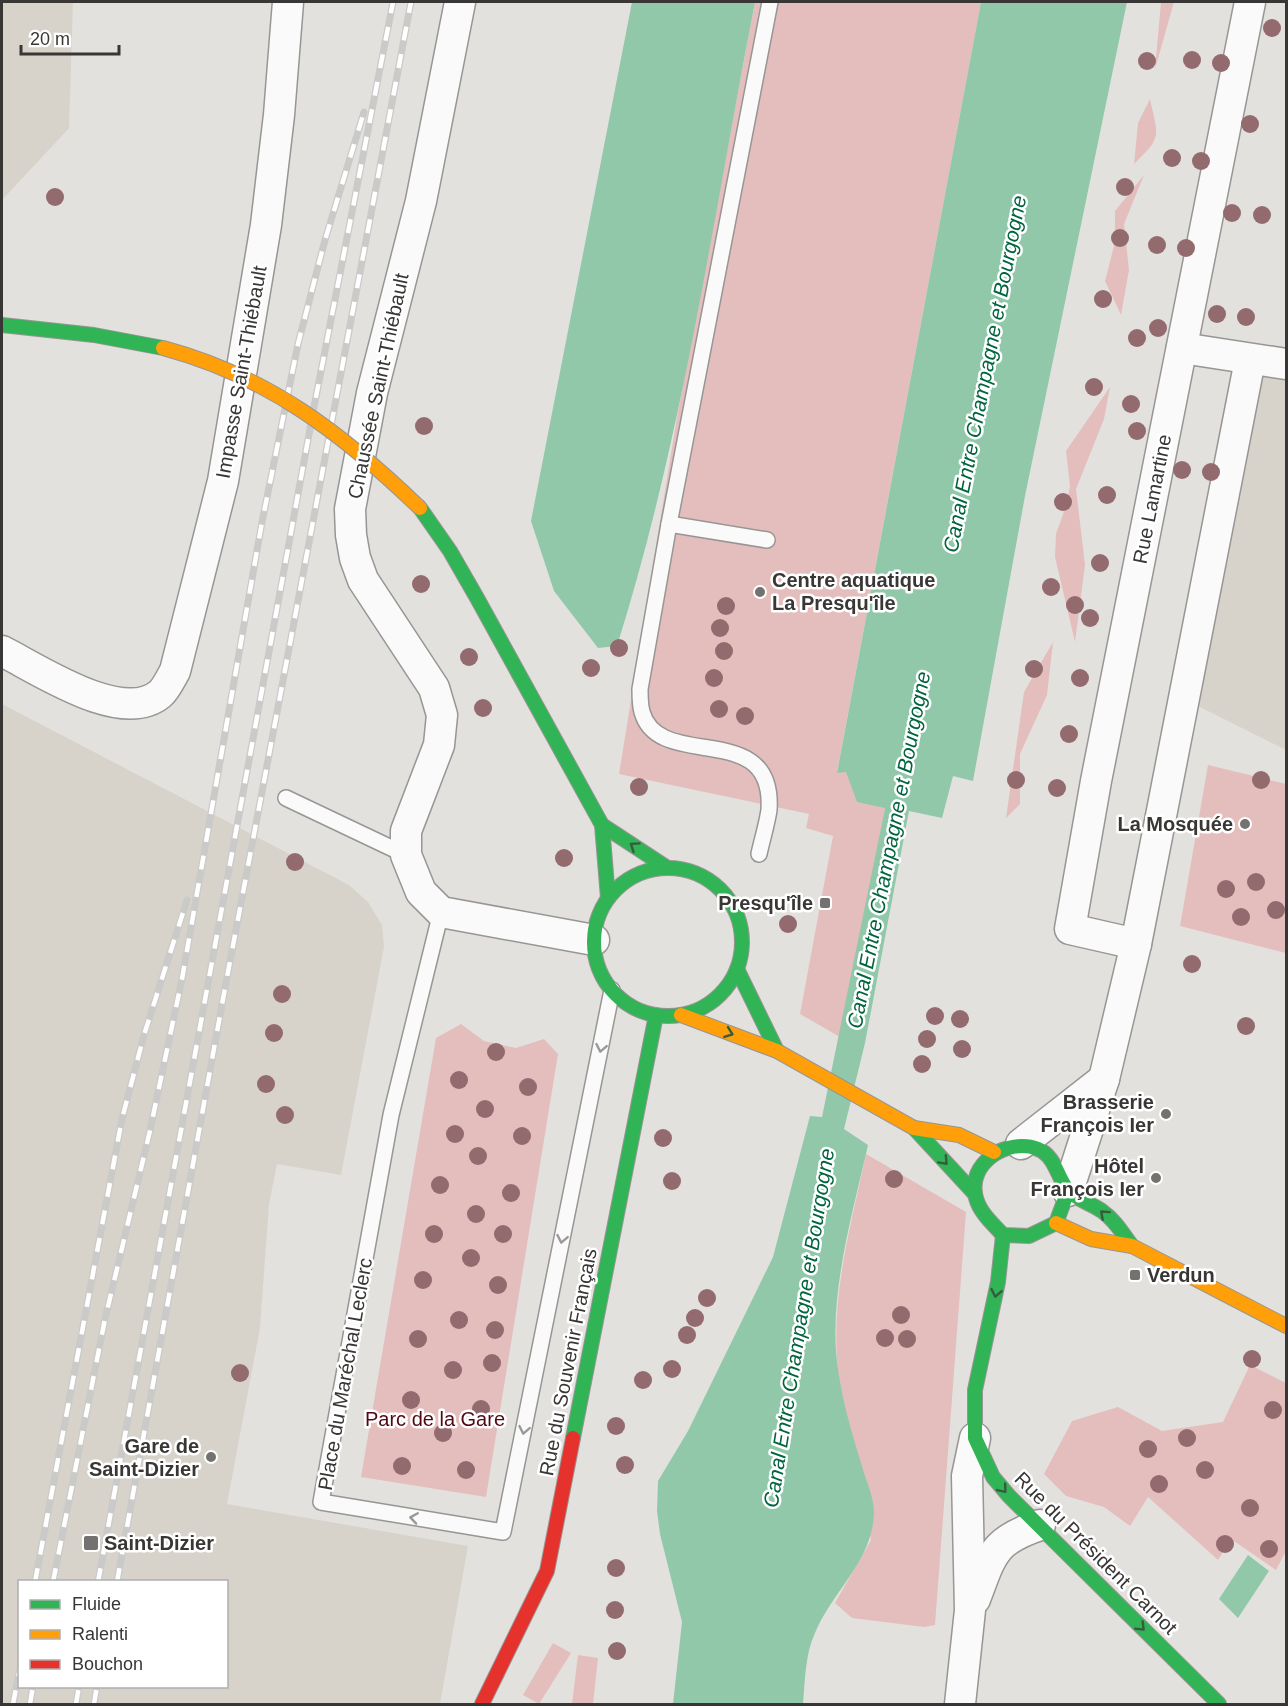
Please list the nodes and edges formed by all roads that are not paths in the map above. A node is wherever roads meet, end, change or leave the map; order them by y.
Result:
1 (288, 2) edge
2 (460, 2) edge
3 (770, 2) edge
4 (1250, 2) edge
5 (2, 325) edge
6 (1182, 348) junction
7 (1250, 360) junction
8 (1287, 364) edge
9 (669, 524) junction
10 (767, 540) dead end
11 (2, 651) edge
12 (286, 798) dead end
13 (602, 825) junction
14 (759, 854) dead end
15 (406, 855) junction
16 (666, 867) junction
17 (608, 898) junction
18 (441, 912) junction
19 (594, 940) junction
20 (1136, 944) junction
21 (737, 969) junction
22 (612, 990) junction
23 (656, 1015) junction
24 (681, 1015) junction
25 (777, 1051) junction
26 (1104, 1079) junction
27 (914, 1128) junction
28 (1008, 1148) junction
29 (1068, 1191) junction
30 (975, 1194) junction
31 (1056, 1223) junction
32 (1003, 1235) junction
33 (1132, 1246) junction
34 (1287, 1326) edge
35 (975, 1438) junction
36 (1040, 1525) junction
37 (970, 1610) junction
38 (482, 1704) edge
39 (960, 1704) edge
40 (1219, 1704) edge

1 - 11 street, Impasse Saint-Thiébault
2 - 15 street, Chaussée Saint-Thiébault
3 - 9 lane
4 - 6 street, Rue Lamartine
5 - 13 main road, bridge
6 - 7 street
6 - 20 street, Rue Lamartine
7 - 8 street
7 - 20 street
9 - 10 lane
9 - 14 lane
12 - 15 lane
16 -> 13 main road
13 - 17 main road
15 - 18 street
16 - 17 main road
16 - 21 main road
17 - 19 main road
18 - 19 street
22 -> 18 lane, Place du Maréchal Leclerc
19 - 22 main road
20 - 26 street
21 - 24 main road
21 - 25 main road
22 - 23 main road
23 - 24 main road
23 - 38 main road, Rue du Souvenir Français
24 -> 25 main road
25 - 27 main road
26 - 28 street
26 - 29 street
27 - 28 main road
27 -> 30 main road
28 - 29 main road
28 - 30 main road
29 - 31 main road
33 -> 29 main road
30 - 32 main road
31 - 32 main road
31 - 33 main road
32 -> 35 main road, Rue du Président Carnot
33 - 34 main road
35 -> 36 main road, Rue du Président Carnot
35 - 37 street
36 - 37 street
36 -> 40 main road, Rue du Président Carnot
37 - 39 street

